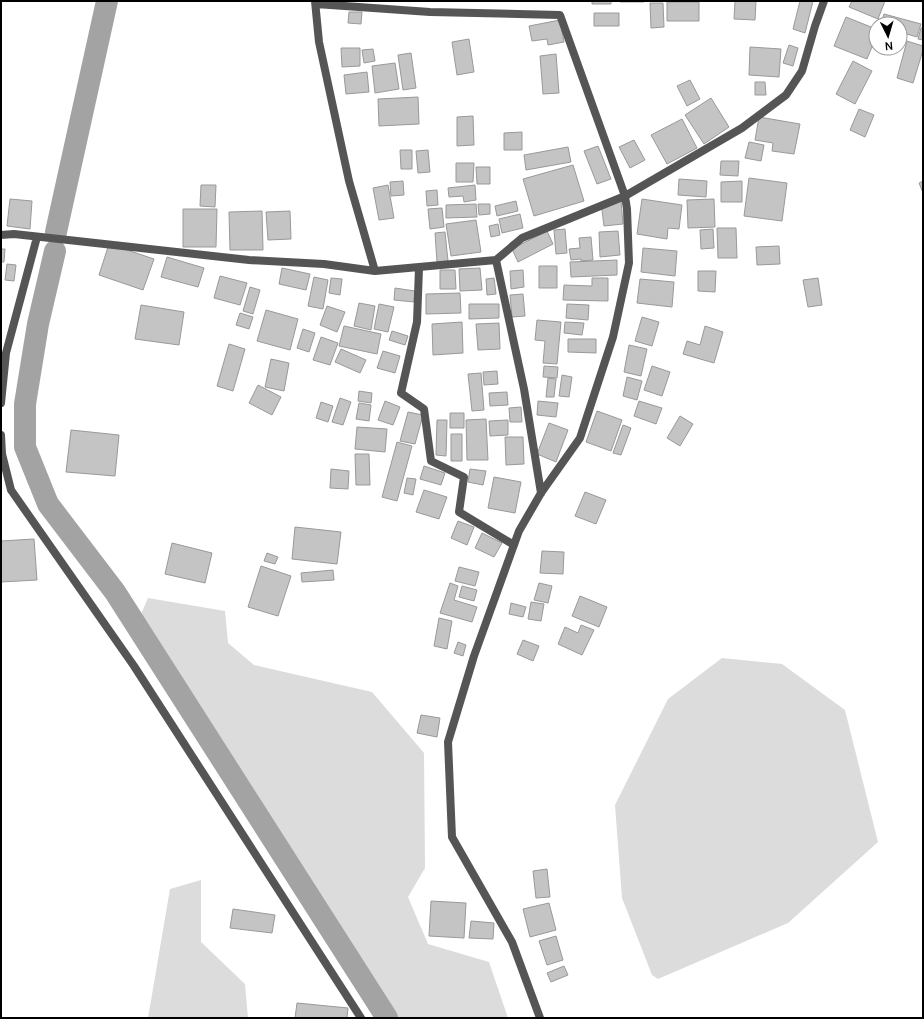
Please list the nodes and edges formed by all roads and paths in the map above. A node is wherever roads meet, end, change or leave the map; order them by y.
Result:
1 (824, 1) edge
2 (315, 3) edge
3 (625, 196) junction
4 (1, 235) edge
5 (37, 237) junction
6 (496, 260) junction
7 (419, 268) junction
8 (375, 271) junction
9 (1, 403) edge
10 (1, 436) edge
11 (541, 493) junction
12 (514, 545) junction
13 (361, 1018) edge
14 (540, 1018) edge

1 - 3 street
2 - 3 street
2 - 8 street
3 - 6 street
3 - 11 street
4 - 5 street
5 - 8 street
5 - 9 street
6 - 7 street
6 - 11 street
7 - 8 street
7 - 12 street
10 - 13 street
11 - 12 street
12 - 14 street

